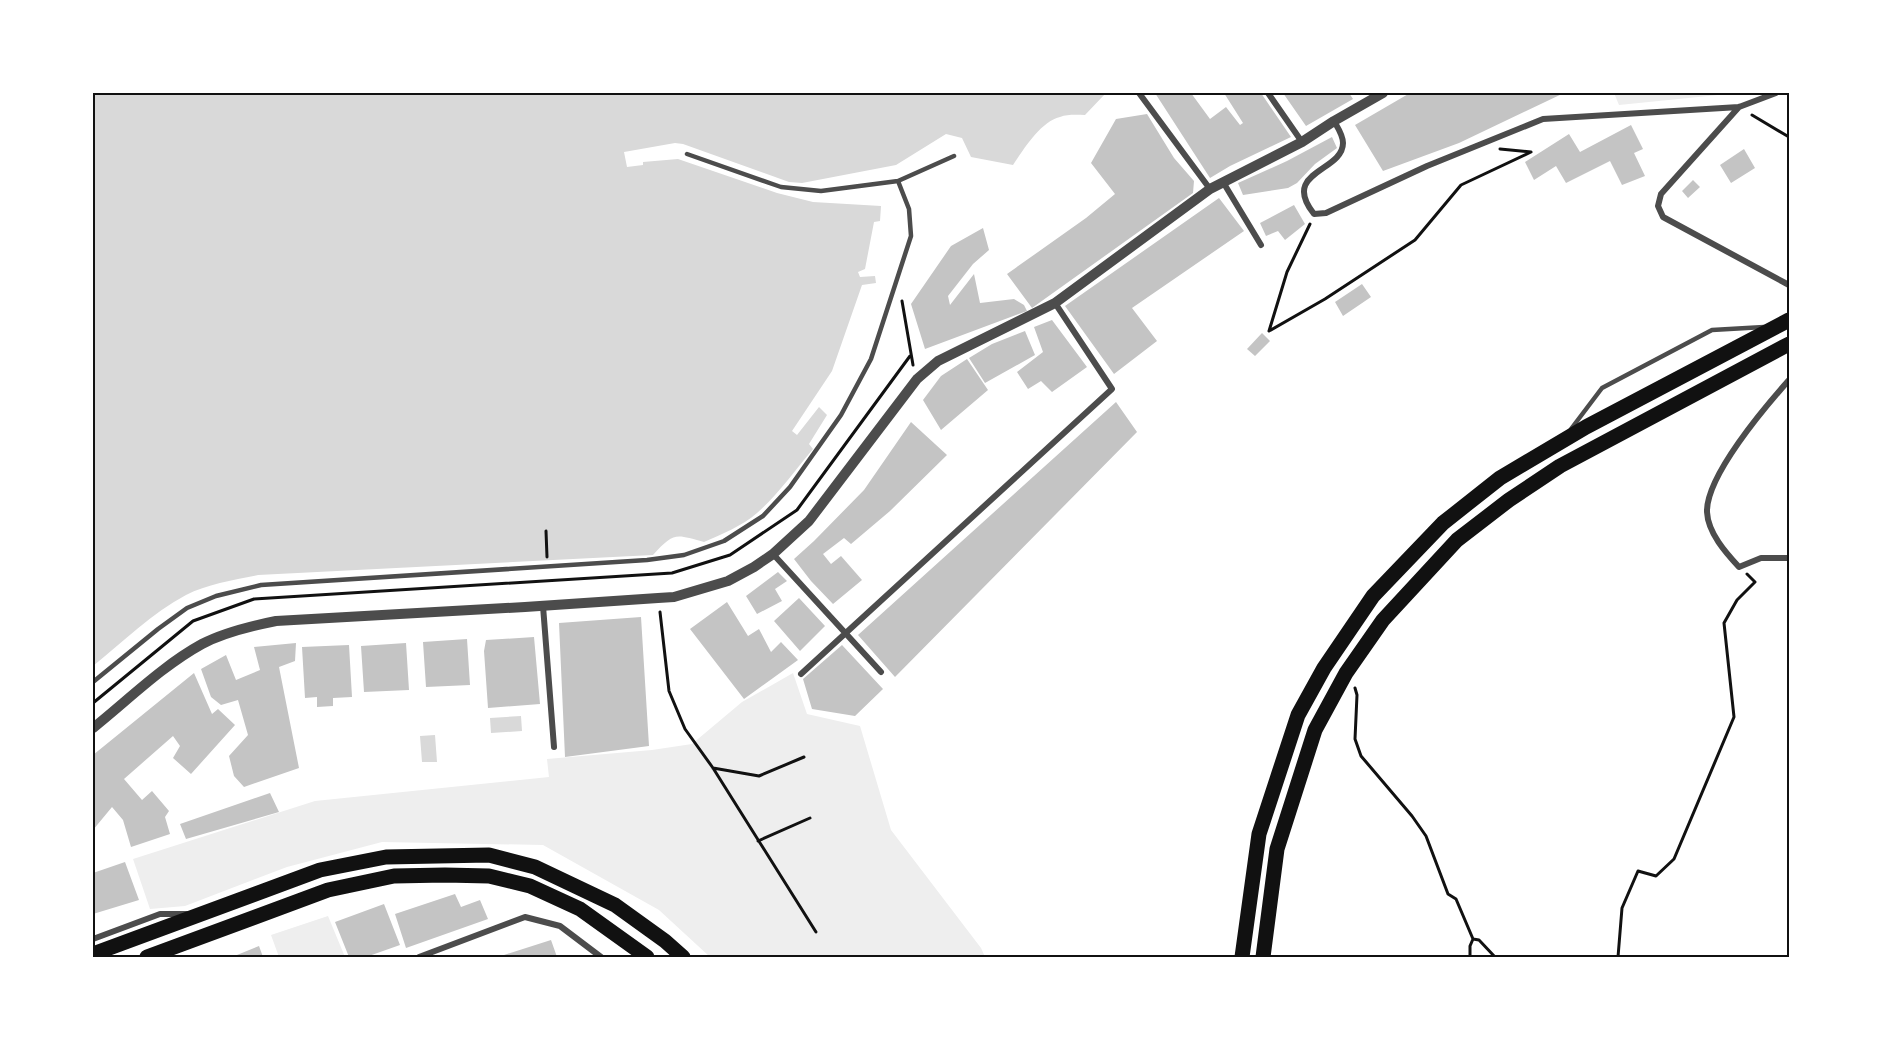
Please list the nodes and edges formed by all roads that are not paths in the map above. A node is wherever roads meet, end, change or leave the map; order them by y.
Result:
1 (1139, 93) edge
2 (1268, 93) edge
3 (1383, 93) edge
4 (1776, 93) edge
5 (1739, 106) junction
6 (1334, 121) junction
7 (1302, 142) junction
8 (687, 154) dead end
9 (954, 156) dead end
10 (898, 181) junction
11 (1223, 182) junction
12 (1210, 189) junction
13 (1261, 245) dead end
14 (1789, 285) edge
15 (1055, 303) junction
16 (1783, 323) edge
17 (1789, 344) edge
18 (1789, 380) edge
19 (1562, 441) junction
20 (773, 554) junction
21 (1789, 558) edge
22 (543, 606) junction
23 (845, 635) junction
24 (881, 672) dead end
25 (801, 674) dead end
26 (93, 682) edge
27 (93, 728) edge
28 (554, 747) dead end
29 (196, 914) junction
30 (93, 939) edge
31 (665, 941) junction
32 (93, 954) edge
33 (147, 957) edge
34 (418, 957) edge
35 (601, 957) edge
36 (647, 957) edge
37 (676, 957) edge
38 (682, 957) edge
39 (1242, 957) edge
40 (1263, 957) edge

1 - 12 street
2 - 7 street
3 - 6 street
4 - 5 street
5 - 6 street
5 - 14 street
6 - 7 street
7 - 11 street
8 - 10 lane
9 - 10 lane
10 - 26 lane
11 - 12 street
11 - 13 street
12 - 15 street
15 - 20 street
15 - 23 street
16 - 19 highway
16 - 19 lane
17 - 40 highway
18 - 21 street
19 - 39 highway
20 - 22 street
20 - 23 street
22 - 27 street
22 - 28 street
23 - 24 street
23 - 25 street
29 - 30 street
29 - 31 highway
29 - 32 highway
31 - 37 street
31 - 38 highway
33 - 36 highway
34 - 35 street

